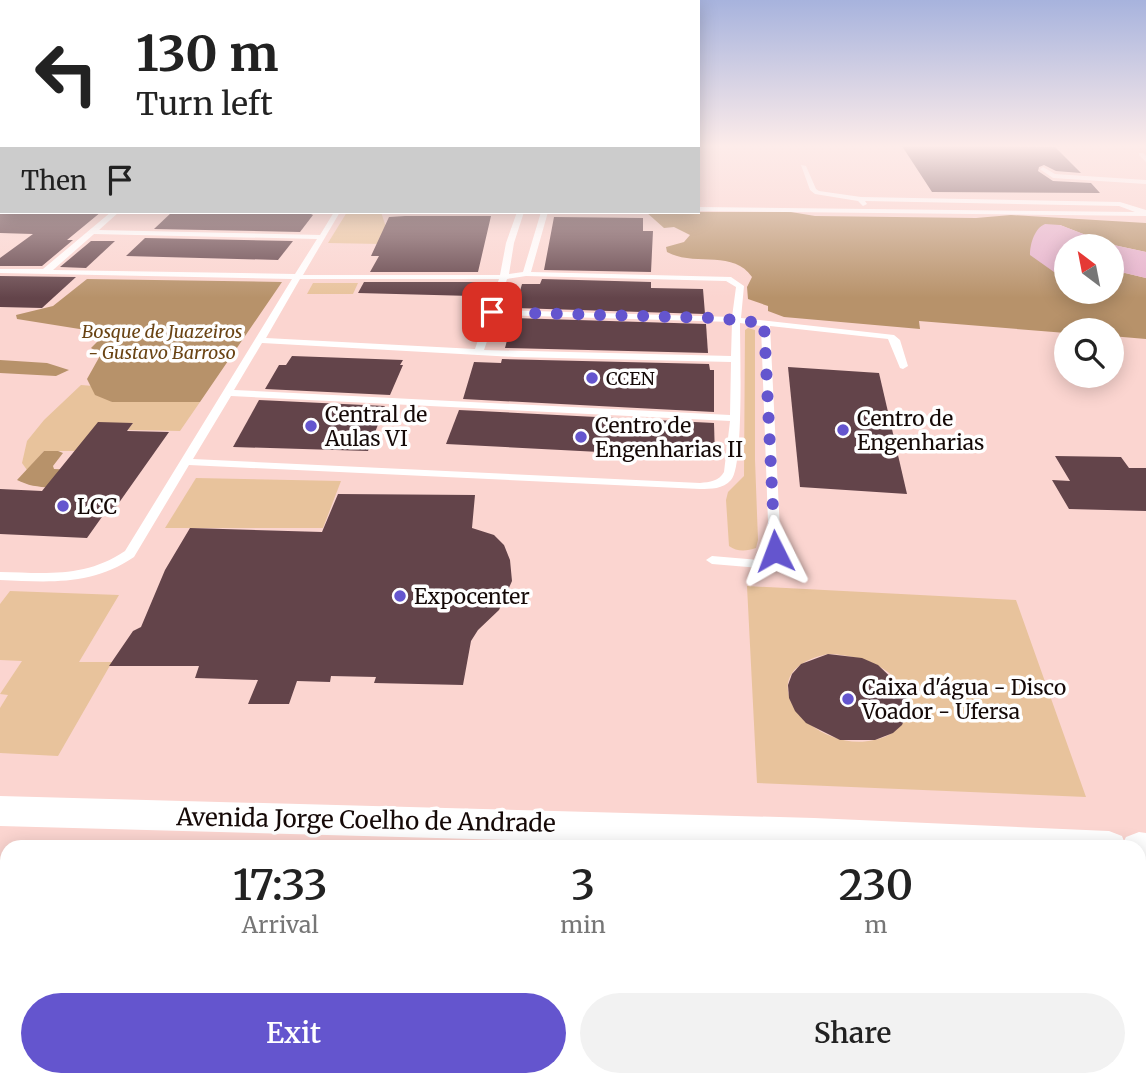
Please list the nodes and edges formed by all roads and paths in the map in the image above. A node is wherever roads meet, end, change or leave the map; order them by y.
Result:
1 (844, 197) edge
2 (861, 199) junction
3 (700, 209) edge
4 (865, 211) junction
5 (113, 214) edge
6 (336, 214) edge
7 (519, 214) edge
8 (544, 214) edge
9 (1146, 214) edge
10 (92, 232) junction
11 (321, 237) junction
12 (510, 243) junction
13 (536, 244) junction
14 (0, 271) edge
15 (45, 272) junction
16 (526, 274) junction
17 (299, 277) junction
18 (504, 277) junction
19 (492, 312) junction
20 (736, 320) junction
21 (764, 323) junction
22 (259, 340) junction
23 (479, 352) junction
24 (734, 359) junction
25 (903, 366) dead end
26 (226, 393) junction
27 (735, 418) junction
28 (186, 462) junction
29 (712, 560) dead end
30 (0, 576) edge
31 (0, 811) edge
32 (959, 840) edge

1 - 2 lane
2 - 4 lane
2 - 9 lane
3 - 4 lane
4 - 9 lane
5 - 10 lane
6 - 11 lane
7 - 12 lane
8 - 13 lane
10 - 11 lane
10 - 15 lane
11 - 17 lane
12 - 13 lane
12 - 18 lane
13 - 16 lane
14 - 15 lane
15 - 17 lane
16 - 18 lane
16 - 20 lane
17 - 18 lane
17 - 22 lane
18 - 19 lane
19 - 20 lane
19 - 23 lane
20 - 21 lane
20 - 24 lane
21 - 25 lane
21 - 29 lane
22 - 23 lane
22 - 26 lane
23 - 24 lane
24 - 27 lane
26 - 27 lane
26 - 28 lane
27 - 28 lane
28 - 30 lane
31 - 32 street, Avenida Jorge Coelho de Andrade

